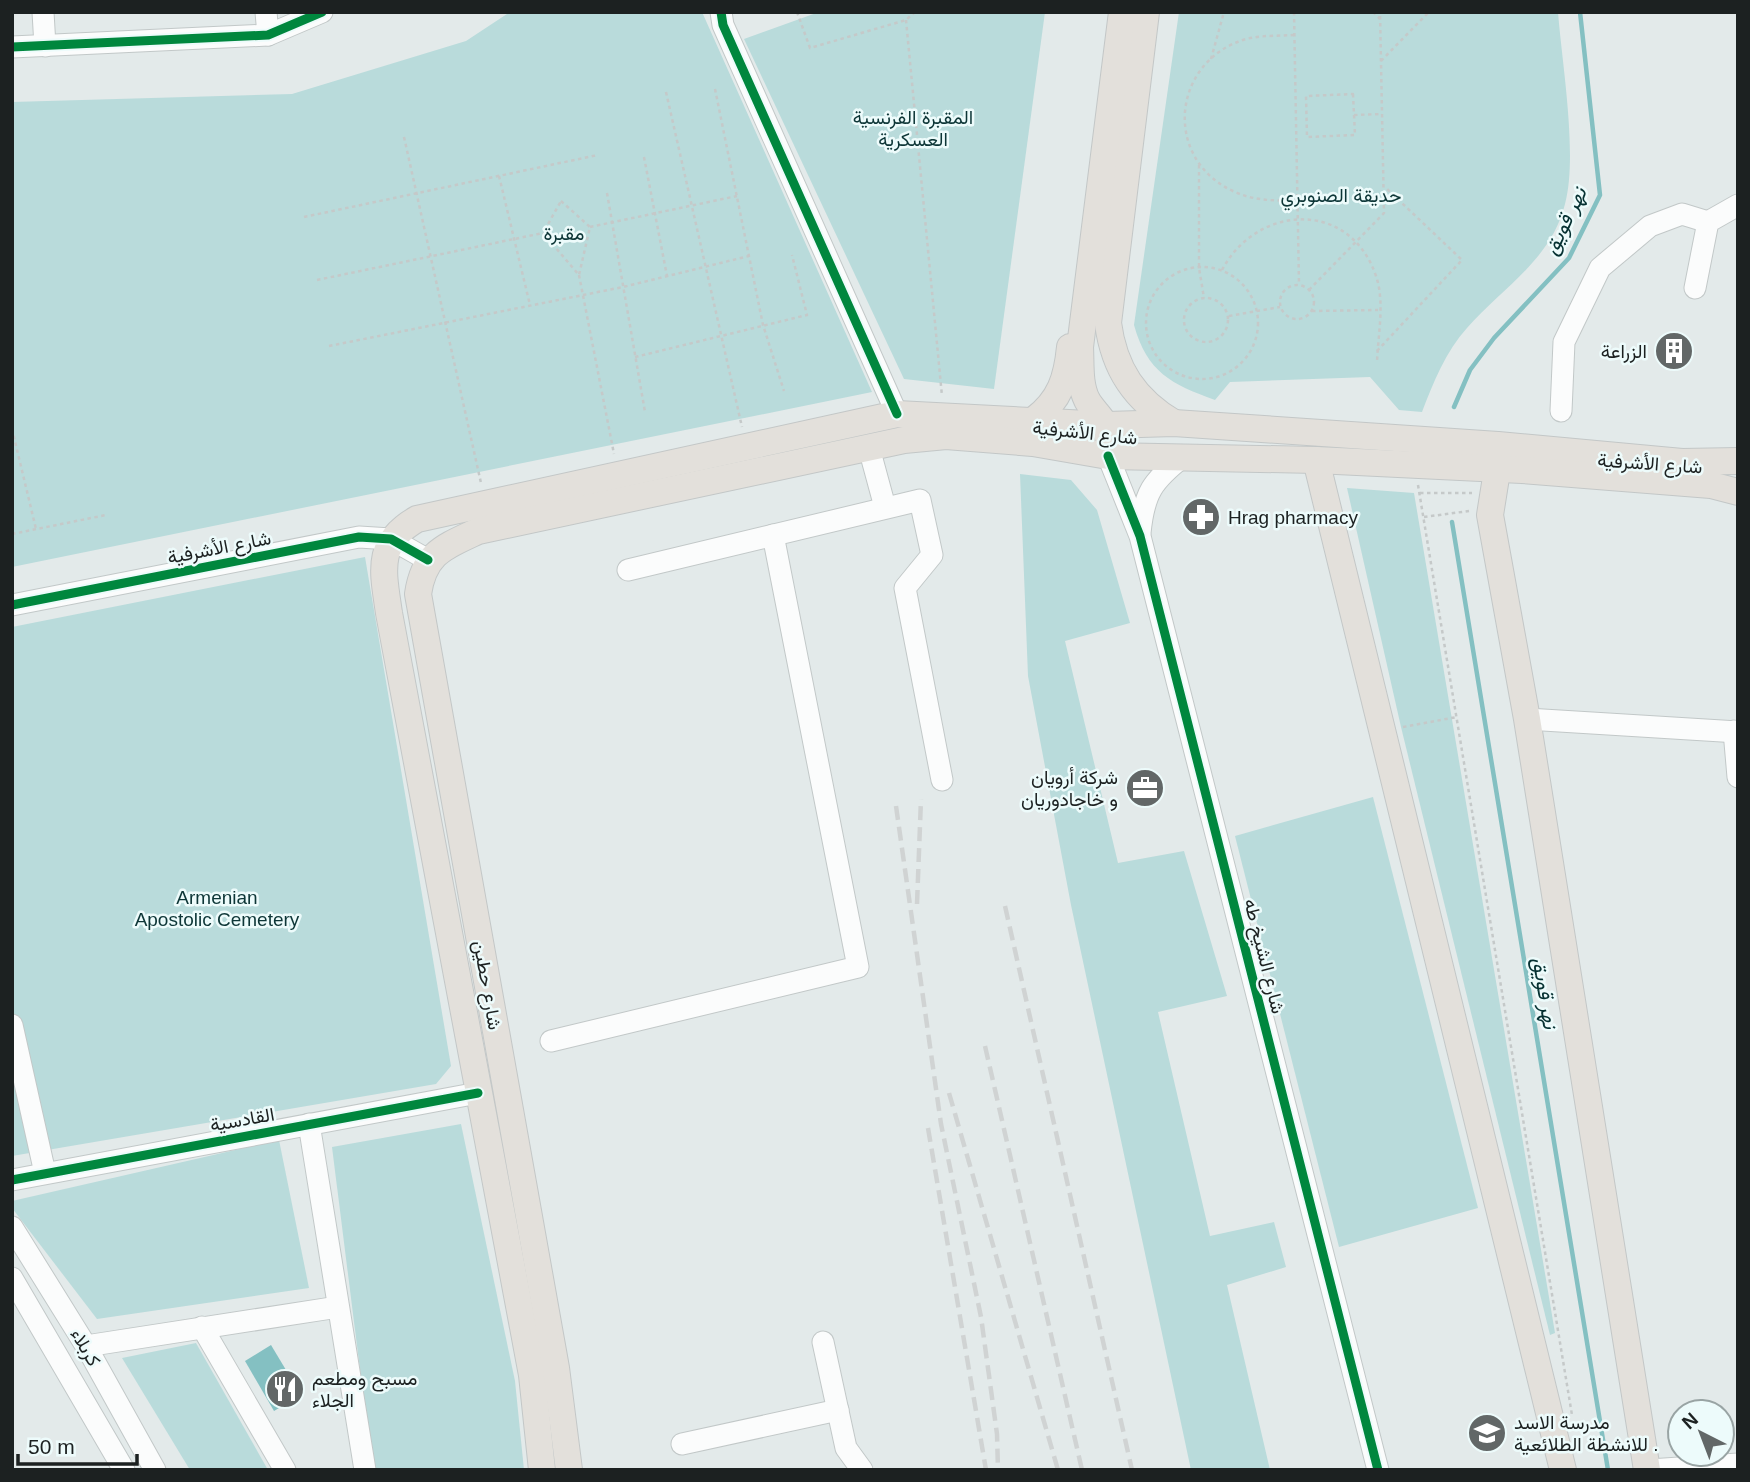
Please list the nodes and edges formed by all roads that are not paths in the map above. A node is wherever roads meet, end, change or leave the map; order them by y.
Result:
1 (43, 12) edge
2 (266, 12) edge
3 (322, 12) edge
4 (721, 12) edge
5 (1122, 12) edge
6 (1146, 12) edge
7 (268, 35) junction
8 (45, 46) junction
9 (12, 47) edge
10 (1738, 205) edge
11 (1708, 222) junction
12 (1091, 268) junction
13 (1695, 288) dead end
14 (1561, 411) dead end
15 (897, 414) junction
16 (1035, 419) junction
17 (1174, 423) junction
18 (1107, 425) junction
19 (869, 448) junction
20 (1108, 456) junction
21 (1184, 456) junction
22 (1316, 460) junction
23 (1738, 461) edge
24 (1494, 491) junction
25 (1738, 492) edge
26 (886, 507) junction
27 (773, 534) junction
28 (1140, 536) junction
29 (391, 539) junction
30 (428, 560) junction
31 (628, 570) dead end
32 (12, 605) edge
33 (1527, 719) junction
34 (1736, 731) edge
35 (1738, 777) edge
36 (942, 780) dead end
37 (12, 1025) edge
38 (551, 1041) dead end
39 (478, 1093) junction
40 (309, 1124) junction
41 (44, 1173) junction
42 (12, 1180) edge
43 (12, 1227) edge
44 (12, 1278) edge
45 (338, 1307) junction
46 (202, 1327) junction
47 (823, 1342) dead end
48 (86, 1346) junction
49 (838, 1410) junction
50 (682, 1444) dead end
51 (1738, 1464) edge
52 (124, 1470) edge
53 (155, 1470) edge
54 (285, 1470) edge
55 (365, 1470) edge
56 (542, 1470) edge
57 (569, 1470) edge
58 (862, 1470) edge
59 (1378, 1470) edge
60 (1563, 1470) edge
61 (1648, 1470) edge

1 - 8 street
2 - 7 street
3 - 7 street
4 - 15 street
5 - 12 main road
6 - 17 main road
7 - 8 street
8 - 9 street
10 - 11 street
11 - 13 street
11 - 14 street
12 - 16 main road
12 - 18 main road
15 - 16 main road, شارع الأشرفية
15 - 29 main road, شارع الأشرفية
16 - 18 main road, شارع الأشرفية
17 - 18 main road, شارع الأشرفية
17 - 23 main road, شارع الأشرفية
18 - 20 main road
19 - 20 main road, شارع الأشرفية
19 - 26 street
19 - 30 main road, شارع الأشرفية
20 - 21 main road, شارع الأشرفية
20 - 28 street, شارع الشيخ طه
21 - 22 main road, شارع الأشرفية
21 - 28 street
22 - 24 main road, شارع الأشرفية
22 - 60 main road
24 - 25 main road, شارع الأشرفية
24 - 33 main road
26 - 27 street
26 - 36 street
27 - 31 street
27 - 38 street
28 - 59 street, شارع الشيخ طه
29 - 30 street, شارع الأشرفية
29 - 32 street, شارع الأشرفية
29 - 39 main road, شارع حطين
30 - 57 main road, شارع حطين
33 - 34 street
33 - 61 main road
34 - 35 street
37 - 41 street
39 - 40 street, القادسية
39 - 56 main road, شارع حطين
40 - 41 street, القادسية
40 - 45 street
41 - 42 street, القادسية
43 - 48 street, كربلاء
44 - 52 street, كربلاء
45 - 46 street
45 - 55 street
46 - 48 street
46 - 54 street
47 - 49 street
48 - 53 street, كربلاء
49 - 50 street
49 - 58 street
51 - 61 street

